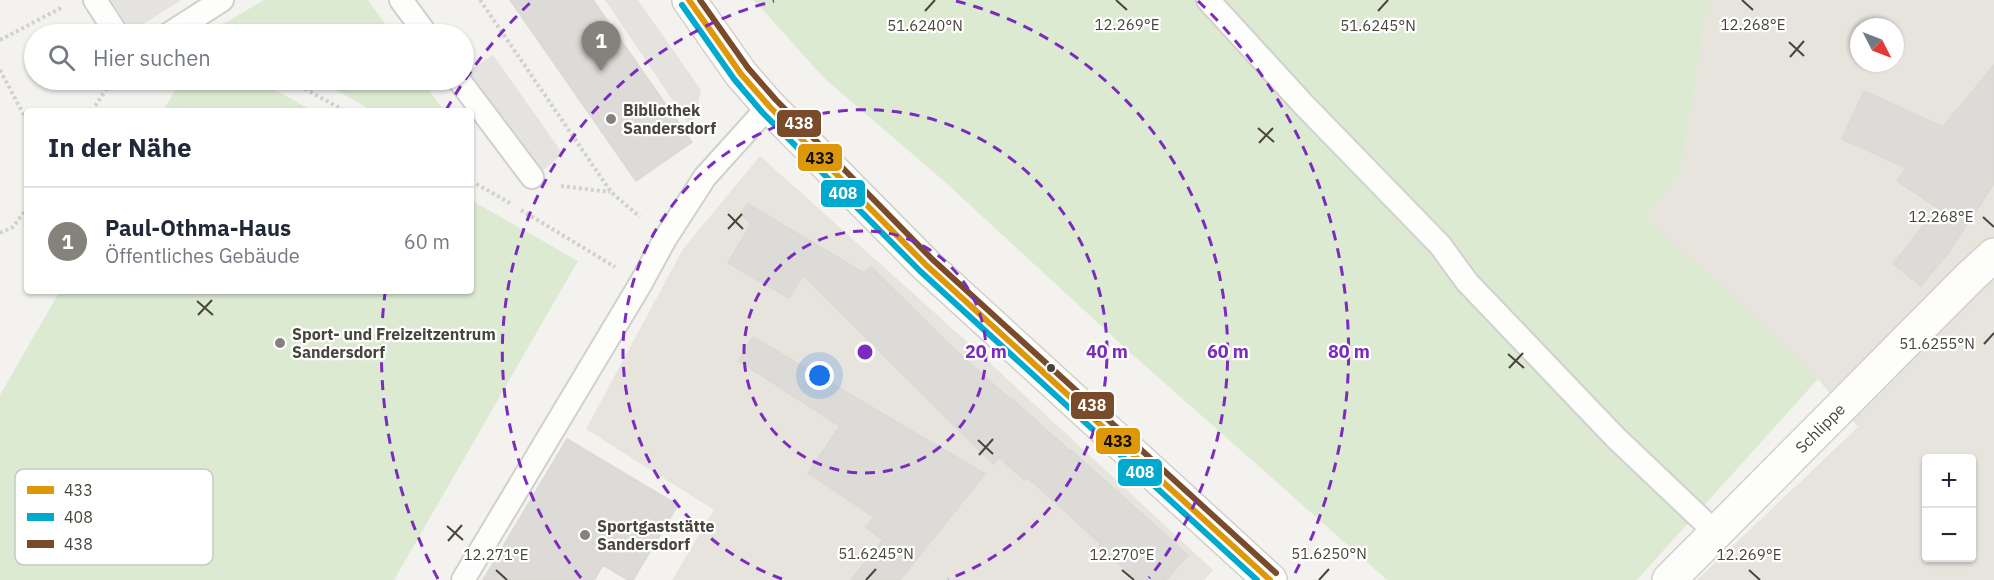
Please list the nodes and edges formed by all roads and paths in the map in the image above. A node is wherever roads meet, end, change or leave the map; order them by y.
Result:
1 (95, 0) edge
2 (222, 0) edge
3 (401, 0) edge
4 (480, 0) edge
5 (688, 0) edge
6 (1208, 0) edge
7 (66, 5) dead end
8 (30, 24) edge
9 (111, 24) edge
10 (185, 24) edge
11 (419, 24) edge
12 (24, 27) edge
13 (0, 40) edge
14 (0, 70) edge
15 (106, 90) edge
16 (307, 90) edge
17 (467, 90) edge
18 (769, 106) junction
19 (94, 108) edge
20 (340, 108) edge
21 (24, 115) edge
22 (532, 177) joint
23 (474, 183) edge
24 (611, 192) junction
25 (24, 212) edge
26 (0, 233) edge
27 (665, 239) junction
28 (1982, 266) edge
29 (641, 283) junction
30 (1716, 533) junction
31 (463, 580) edge
32 (1270, 580) edge
33 (1669, 580) edge

1 - 9 lane
2 - 10 lane
3 - 11 lane
4 - 24 path
5 - 18 street
6 - 30 lane
7 - 8 path
12 - 13 path
14 - 21 path
15 - 19 path
16 - 20 path
17 - 22 lane
18 - 27 lane
18 - 32 street
22 - 24 path
23 - 29 path
24 - 27 path
25 - 26 path
27 - 29 lane
28 - 30 street, Schlippe
29 - 31 lane
30 - 33 street, Schlippe

